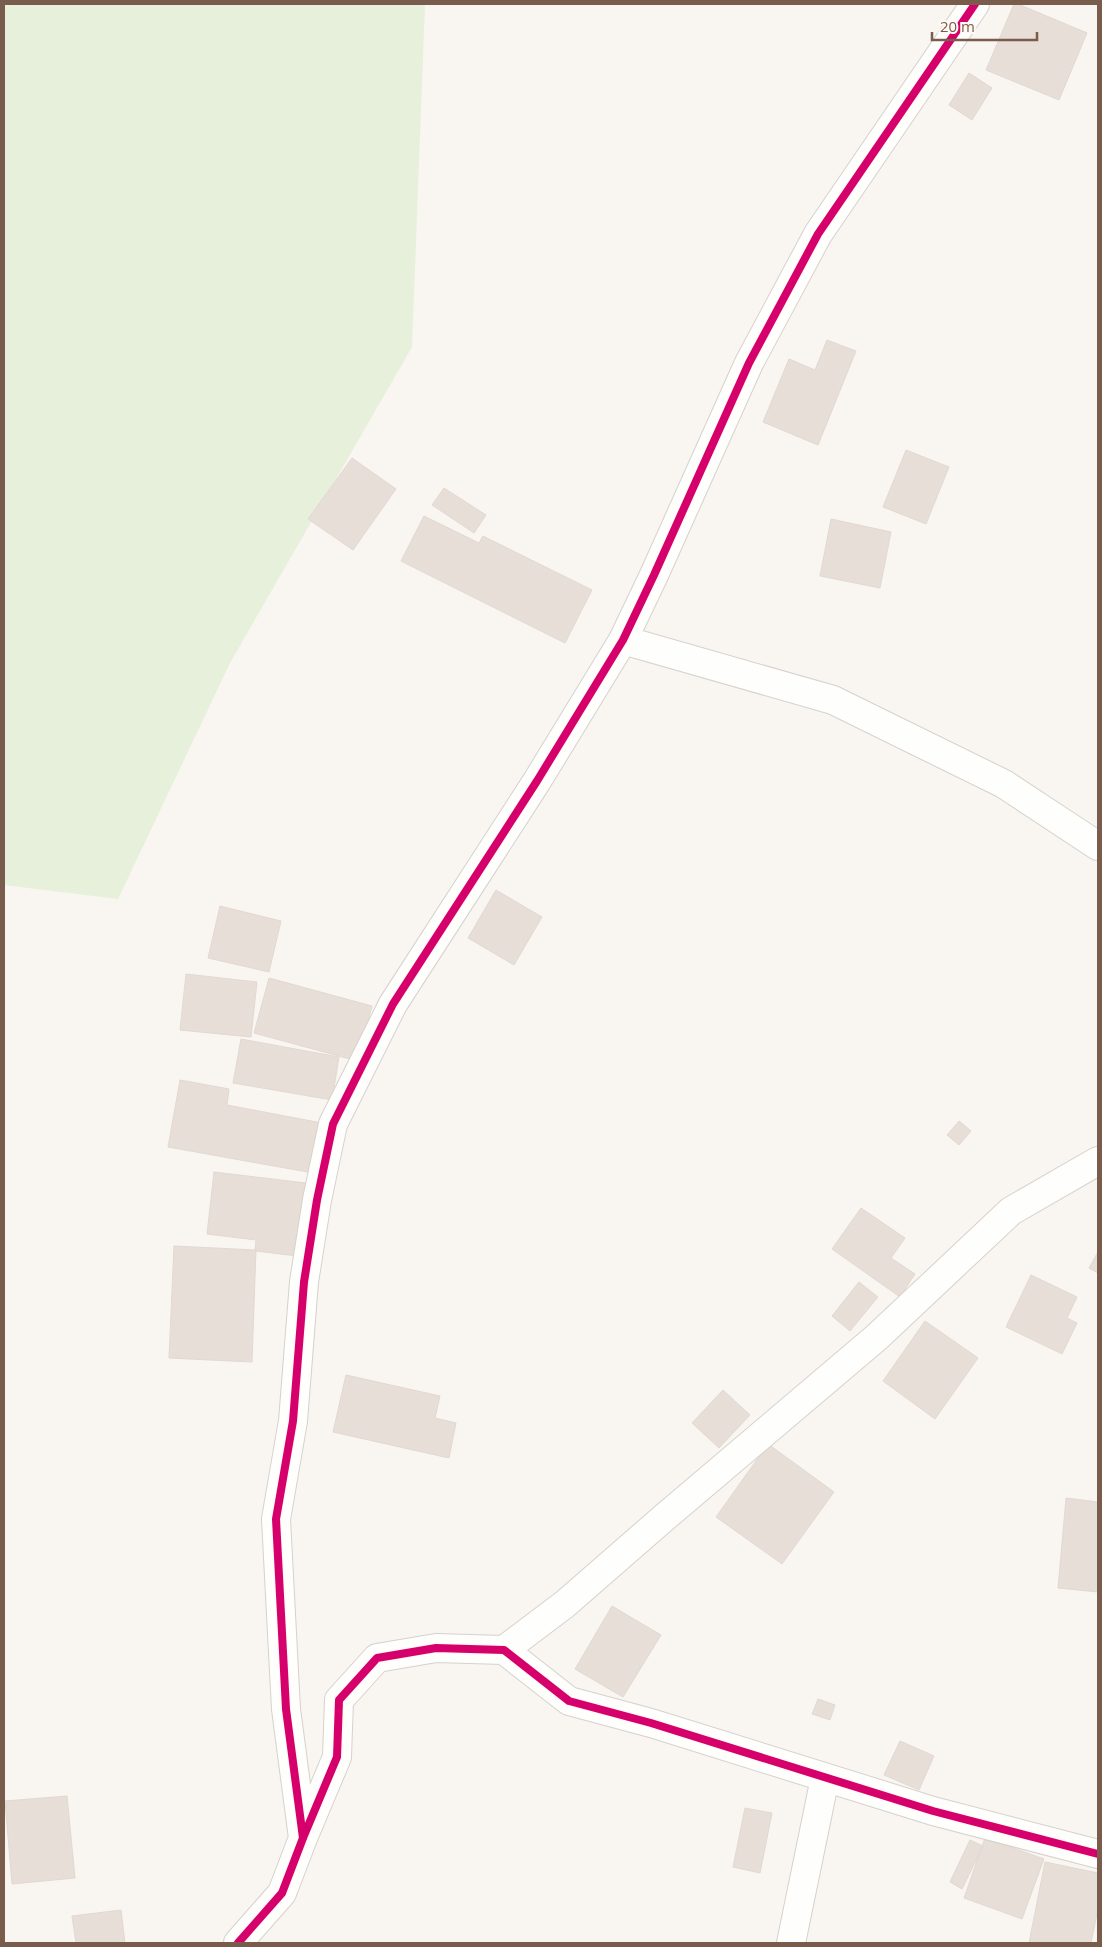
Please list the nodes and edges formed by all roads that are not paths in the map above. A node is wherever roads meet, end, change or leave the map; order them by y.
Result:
1 (975, 4) edge
2 (623, 640) junction
3 (1098, 846) edge
4 (1098, 1161) edge
5 (504, 1650) junction
6 (825, 1778) junction
7 (303, 1838) junction
8 (1098, 1854) edge
9 (238, 1943) edge
10 (791, 1943) edge

1 - 2 street
2 - 3 street
2 - 7 street
4 - 5 street
5 - 6 street
5 - 7 street
6 - 8 street
6 - 10 street
7 - 9 street

